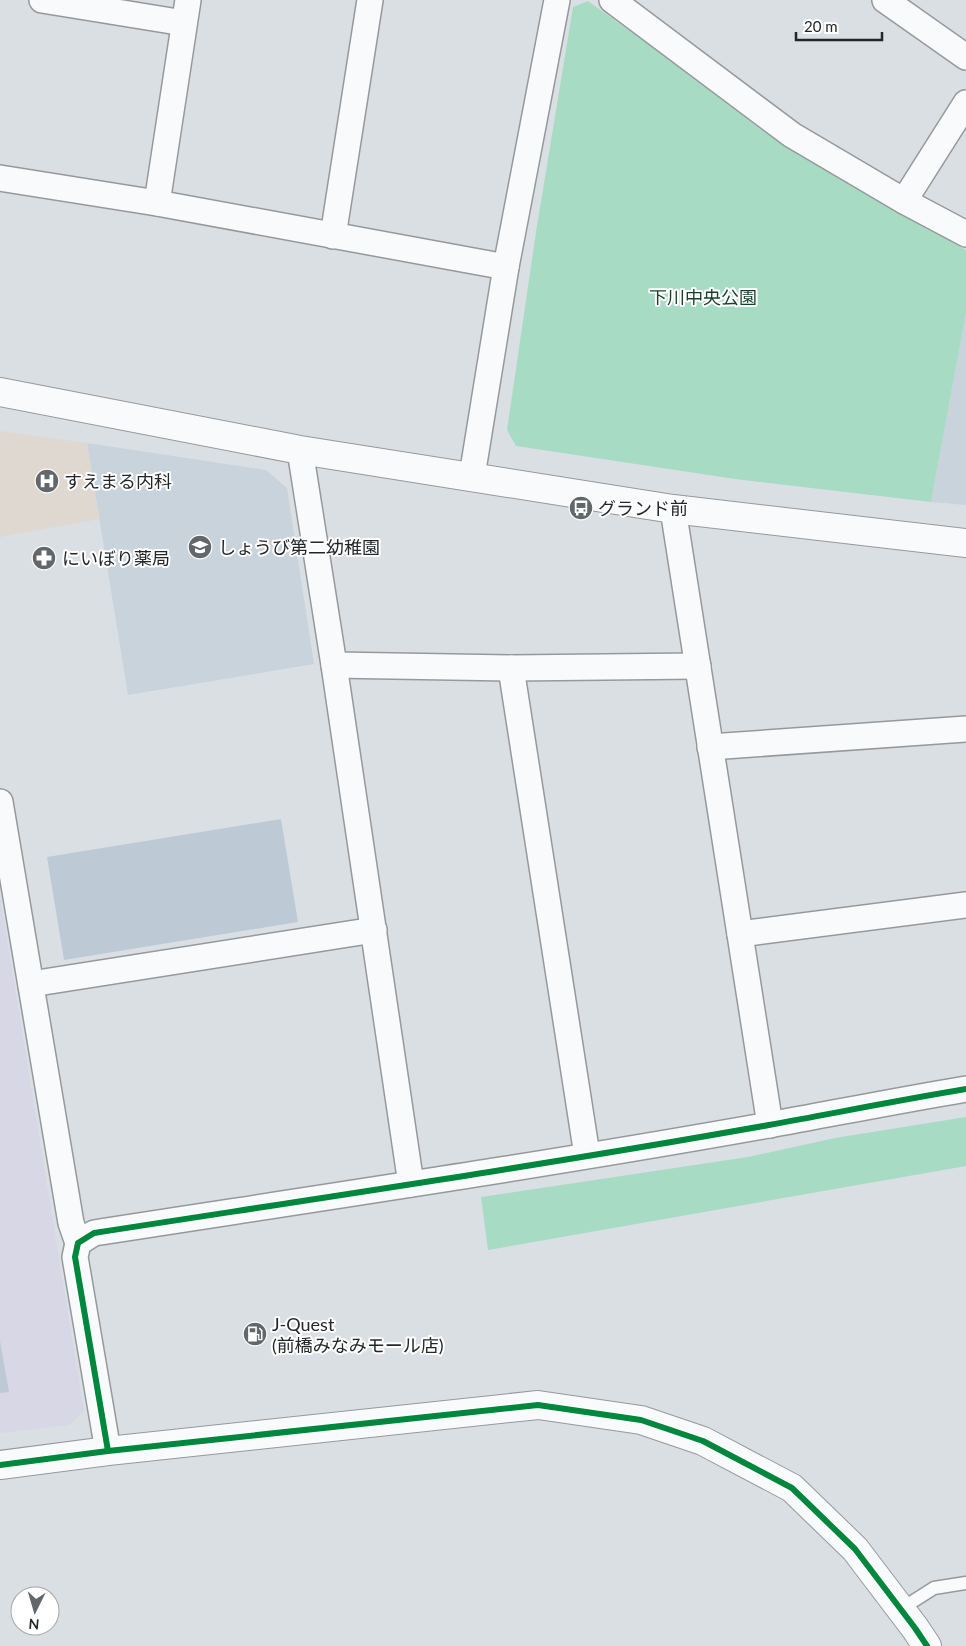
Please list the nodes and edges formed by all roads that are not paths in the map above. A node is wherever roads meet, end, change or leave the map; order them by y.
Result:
1 (42, 0) edge
2 (370, 0) edge
3 (557, 0) edge
4 (612, 0) edge
5 (885, 0) edge
6 (186, 12) edge
7 (966, 57) edge
8 (966, 103) edge
9 (0, 178) edge
10 (904, 201) junction
11 (157, 203) junction
12 (966, 234) edge
13 (333, 236) junction
14 (506, 267) junction
15 (0, 392) edge
16 (300, 450) junction
17 (472, 476) junction
18 (673, 509) junction
19 (966, 543) edge
20 (334, 665) junction
21 (698, 666) junction
22 (511, 668) junction
23 (966, 729) edge
24 (710, 747) junction
25 (0, 802) edge
26 (966, 905) edge
27 (374, 930) junction
28 (740, 934) junction
29 (31, 984) junction
30 (966, 1089) edge
31 (770, 1125) junction
32 (588, 1155) junction
33 (411, 1184) junction
34 (78, 1243) junction
35 (108, 1451) junction
36 (0, 1465) edge
37 (966, 1583) edge
38 (901, 1609) junction
39 (927, 1646) edge

1 - 6 street
2 - 13 street
3 - 14 street
4 - 10 street
5 - 7 street
6 - 11 street
8 - 10 street
9 - 11 street
10 - 12 street
11 - 13 street
13 - 14 street
14 - 17 street
15 - 16 street
16 - 17 street
16 - 20 street
17 - 18 street
18 - 19 street
18 - 21 street
20 - 22 street
20 - 27 street
21 - 22 street
21 - 24 street
22 - 32 street
23 - 24 street
24 - 28 street
25 - 29 street
26 - 28 street
27 - 29 street
27 - 33 street
28 - 31 street
29 - 34 street
30 - 31 street
31 - 32 street
32 - 33 street
33 - 34 street
34 - 35 street
35 - 36 street
35 - 38 street
37 - 38 lane
38 - 39 street

